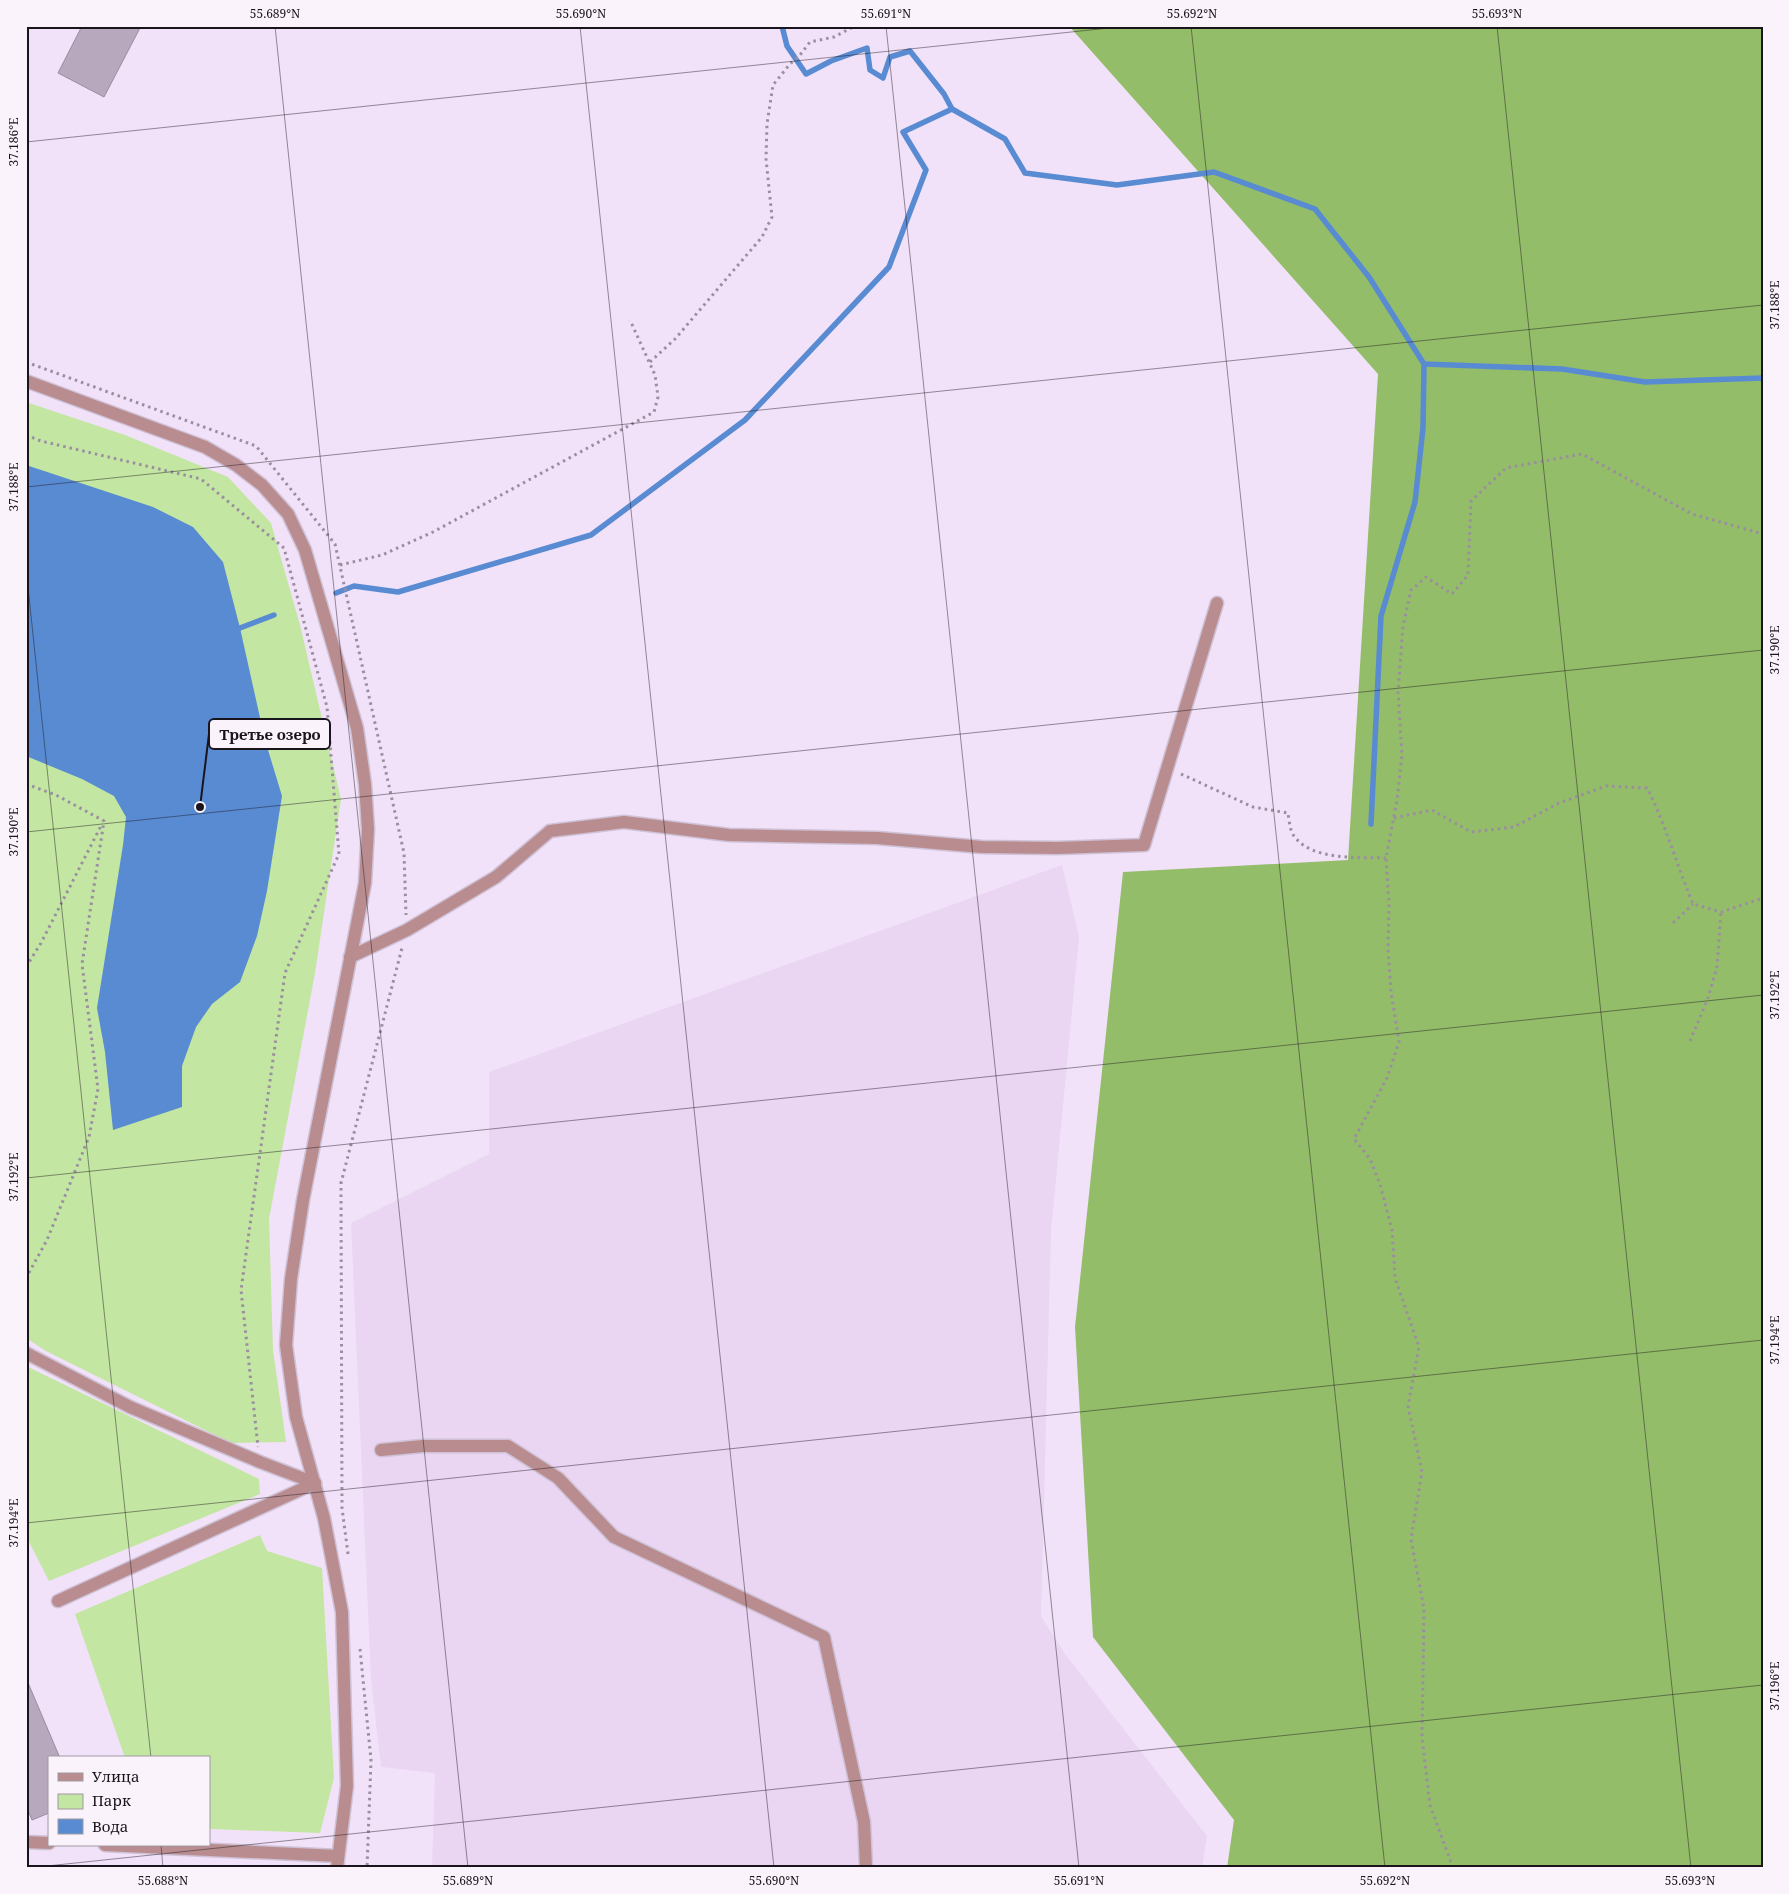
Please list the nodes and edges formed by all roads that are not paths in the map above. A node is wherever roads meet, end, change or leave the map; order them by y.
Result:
1 (26, 381) edge
2 (1217, 603) dead end
3 (350, 957) junction
4 (26, 1353) edge
5 (382, 1450) dead end
6 (315, 1483) junction
7 (58, 1601) dead end
8 (26, 1842) edge
9 (48, 1843) edge
10 (119, 1846) edge
11 (337, 1862) edge
12 (866, 1868) edge

1 - 3 street
2 - 3 street
3 - 6 street
4 - 6 street
5 - 12 street
6 - 7 street
6 - 11 street
8 - 9 street
10 - 11 street

